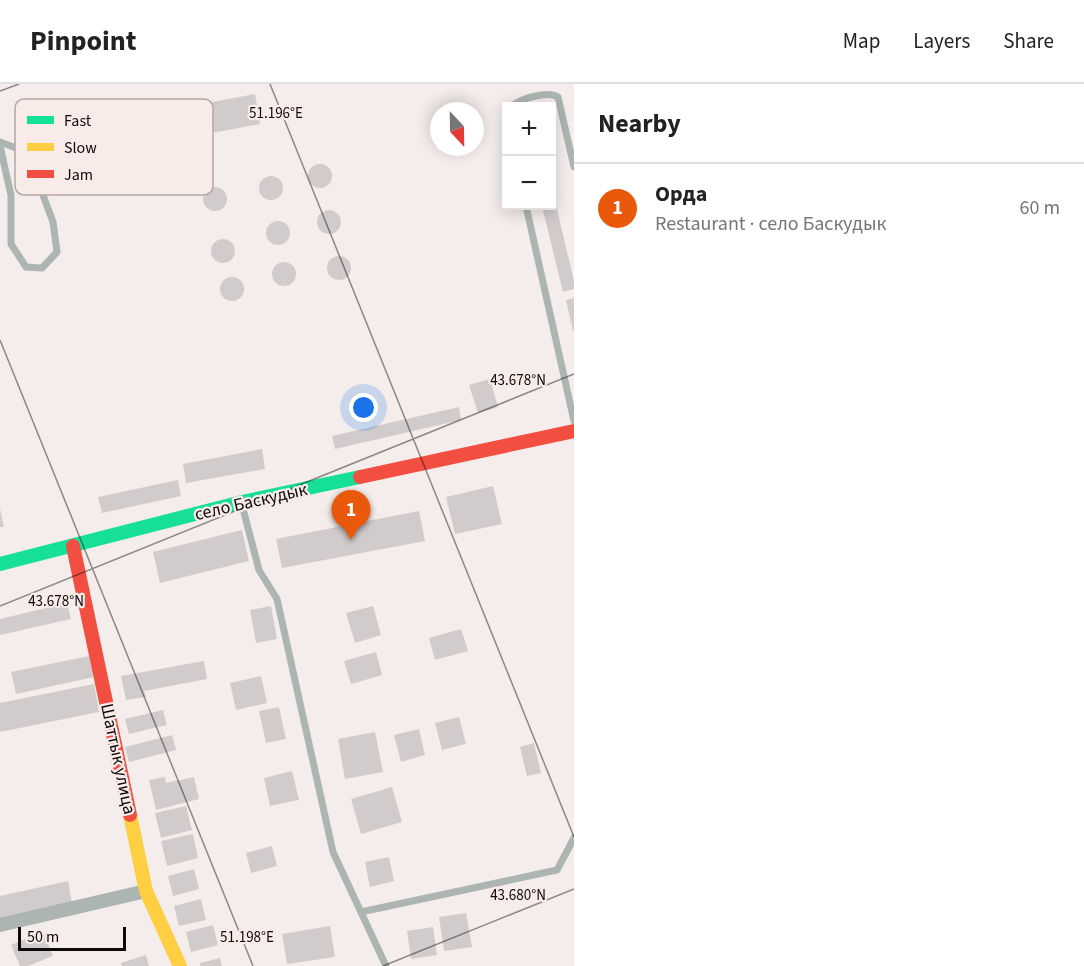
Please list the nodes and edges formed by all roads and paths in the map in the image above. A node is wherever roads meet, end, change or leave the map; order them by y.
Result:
1 (517, 102) edge
2 (0, 144) edge
3 (15, 148) edge
4 (574, 167) edge
5 (43, 195) edge
6 (527, 210) edge
7 (574, 421) edge
8 (574, 431) edge
9 (242, 502) junction
10 (73, 546) junction
11 (0, 564) edge
12 (574, 838) edge
13 (146, 891) junction
14 (361, 912) junction
15 (0, 925) edge
16 (180, 966) edge
17 (387, 966) edge

1 - 4 lane
2 - 3 lane
2 - 5 lane
6 - 7 lane
8 - 9 street, село Баскудык
9 - 10 street, село Баскудык
9 - 14 lane
10 - 11 street, село Баскудык
10 - 13 street, Шаттык улица
12 - 14 lane
13 - 15 street
13 - 16 street, Шаттык улица
14 - 17 lane

